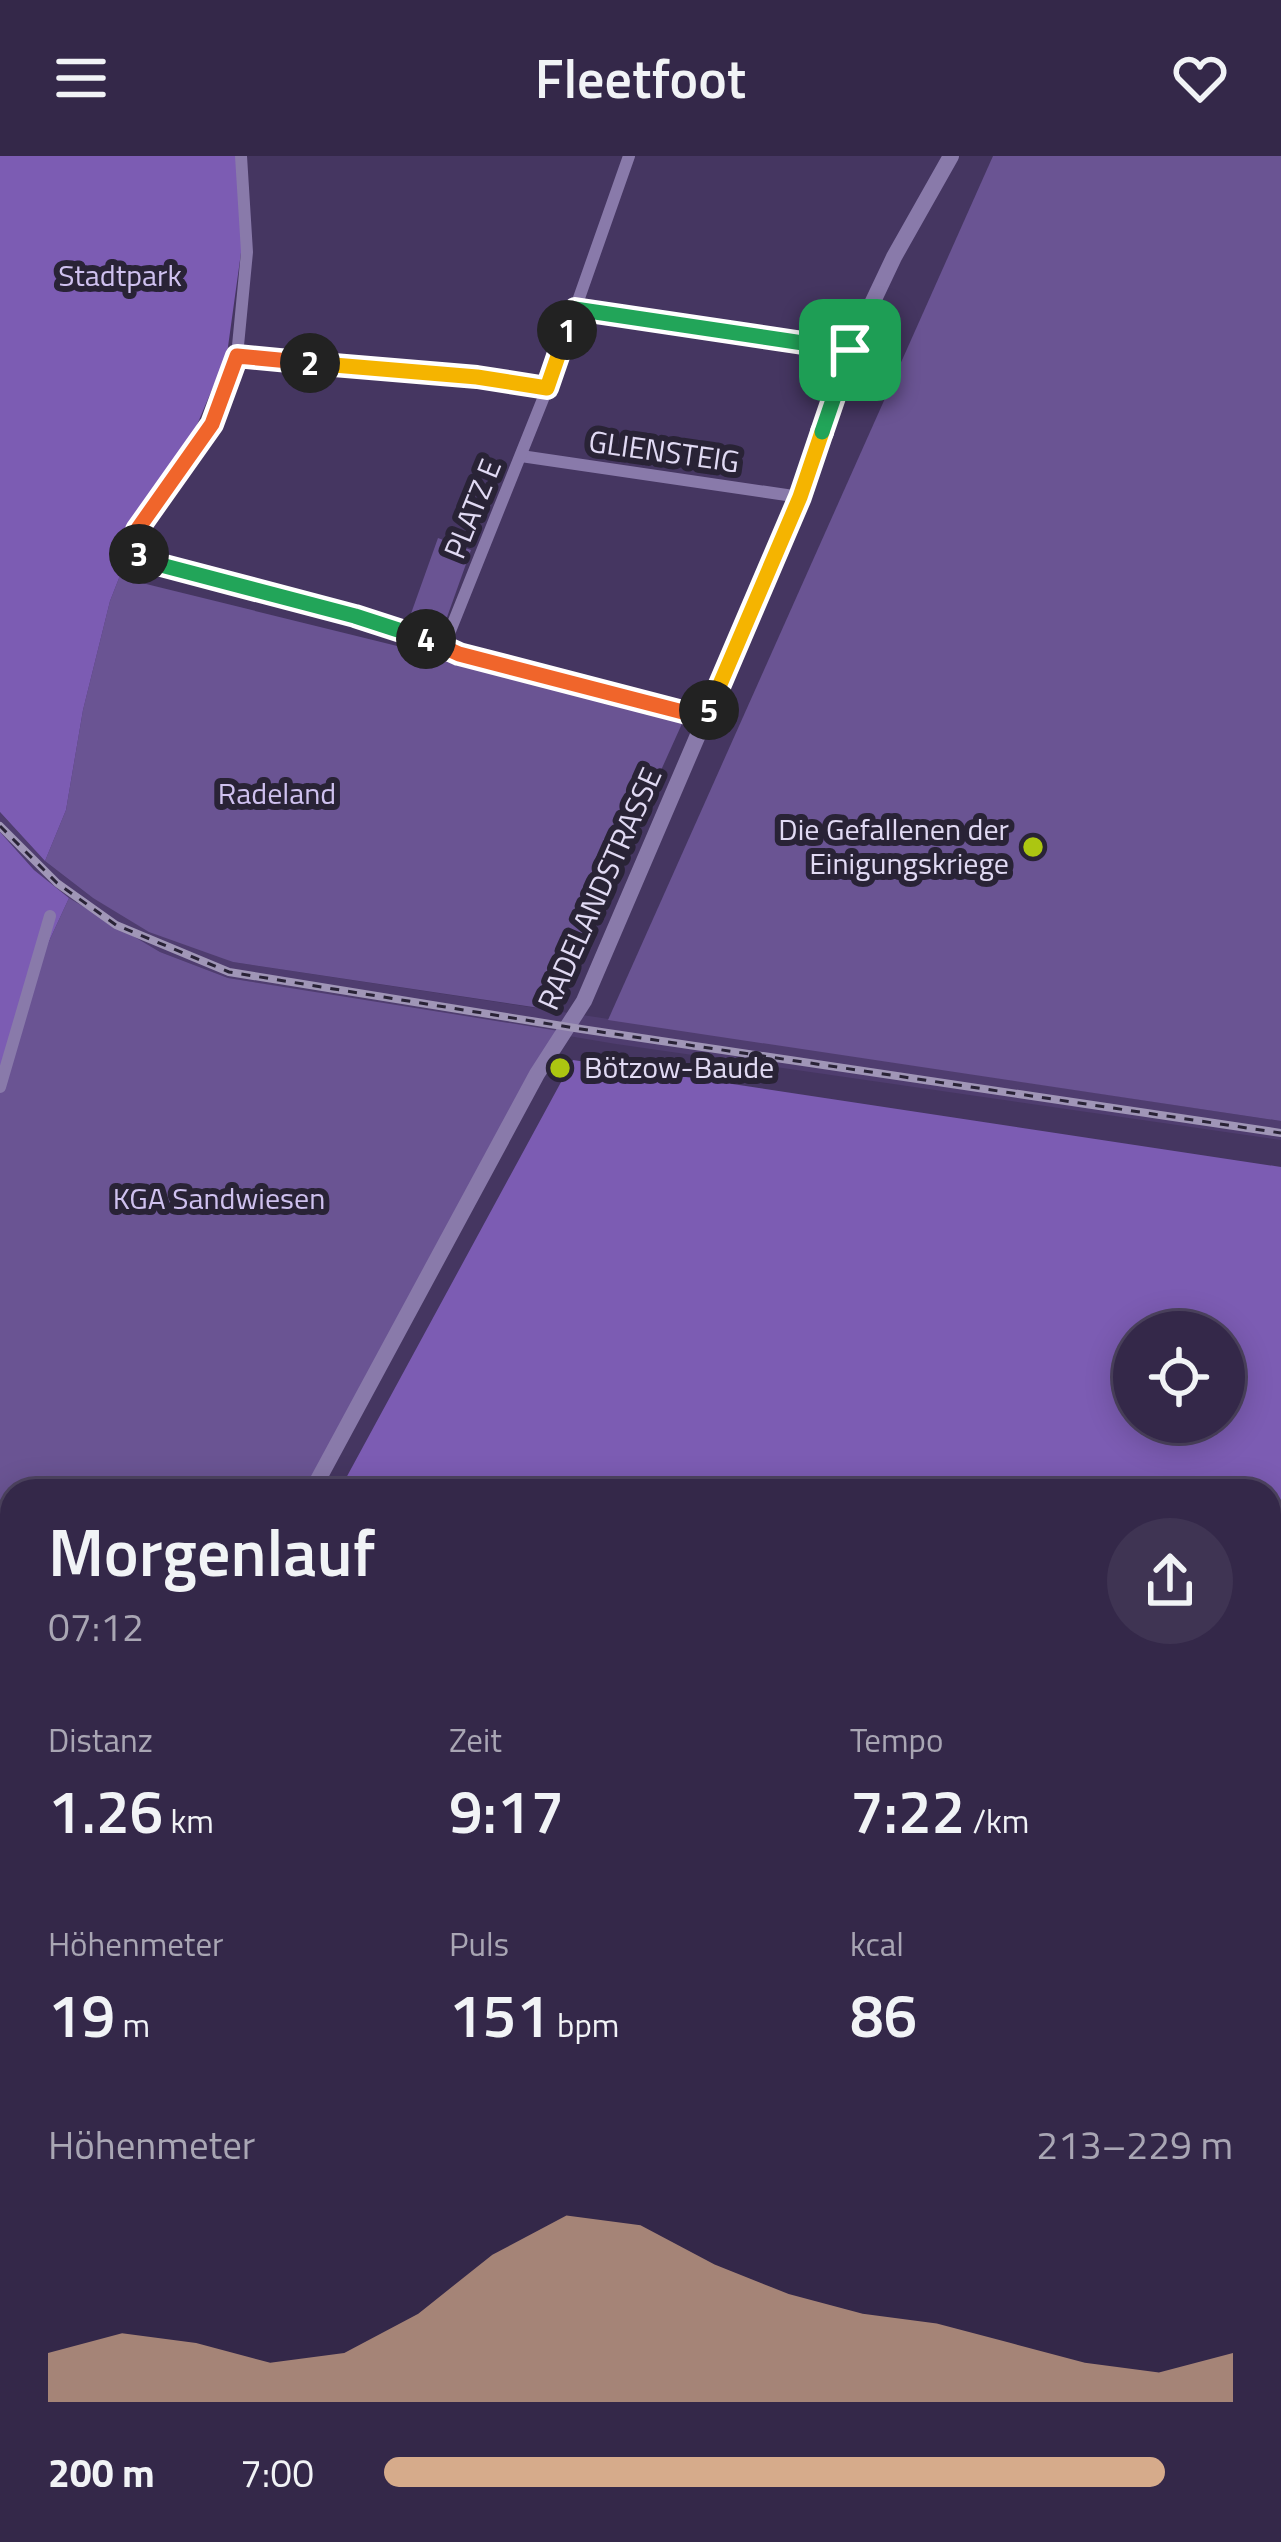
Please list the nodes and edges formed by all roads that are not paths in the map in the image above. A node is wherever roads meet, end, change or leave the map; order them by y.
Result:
1 (241, 156) edge
2 (629, 156) edge
3 (951, 156) edge
4 (575, 309) junction
5 (850, 350) junction
6 (237, 356) junction
7 (547, 388) junction
8 (520, 456) junction
9 (800, 497) junction
10 (444, 646) junction
11 (706, 718) junction
12 (50, 916) dead end
13 (0, 1087) edge
14 (319, 1479) edge

1 - 6 street
2 - 4 street, PLATZ E
3 - 5 street, RADELANDSTRASSE
4 - 5 street
4 - 7 street, PLATZ E
5 - 9 street, RADELANDSTRASSE
6 - 7 street
6 - 10 street
7 - 8 street, PLATZ E
8 - 9 street, GLIENSTEIG
8 - 10 street, PLATZ E
9 - 11 street, RADELANDSTRASSE
10 - 11 street
11 - 14 street, RADELANDSTRASSE
12 - 13 street

